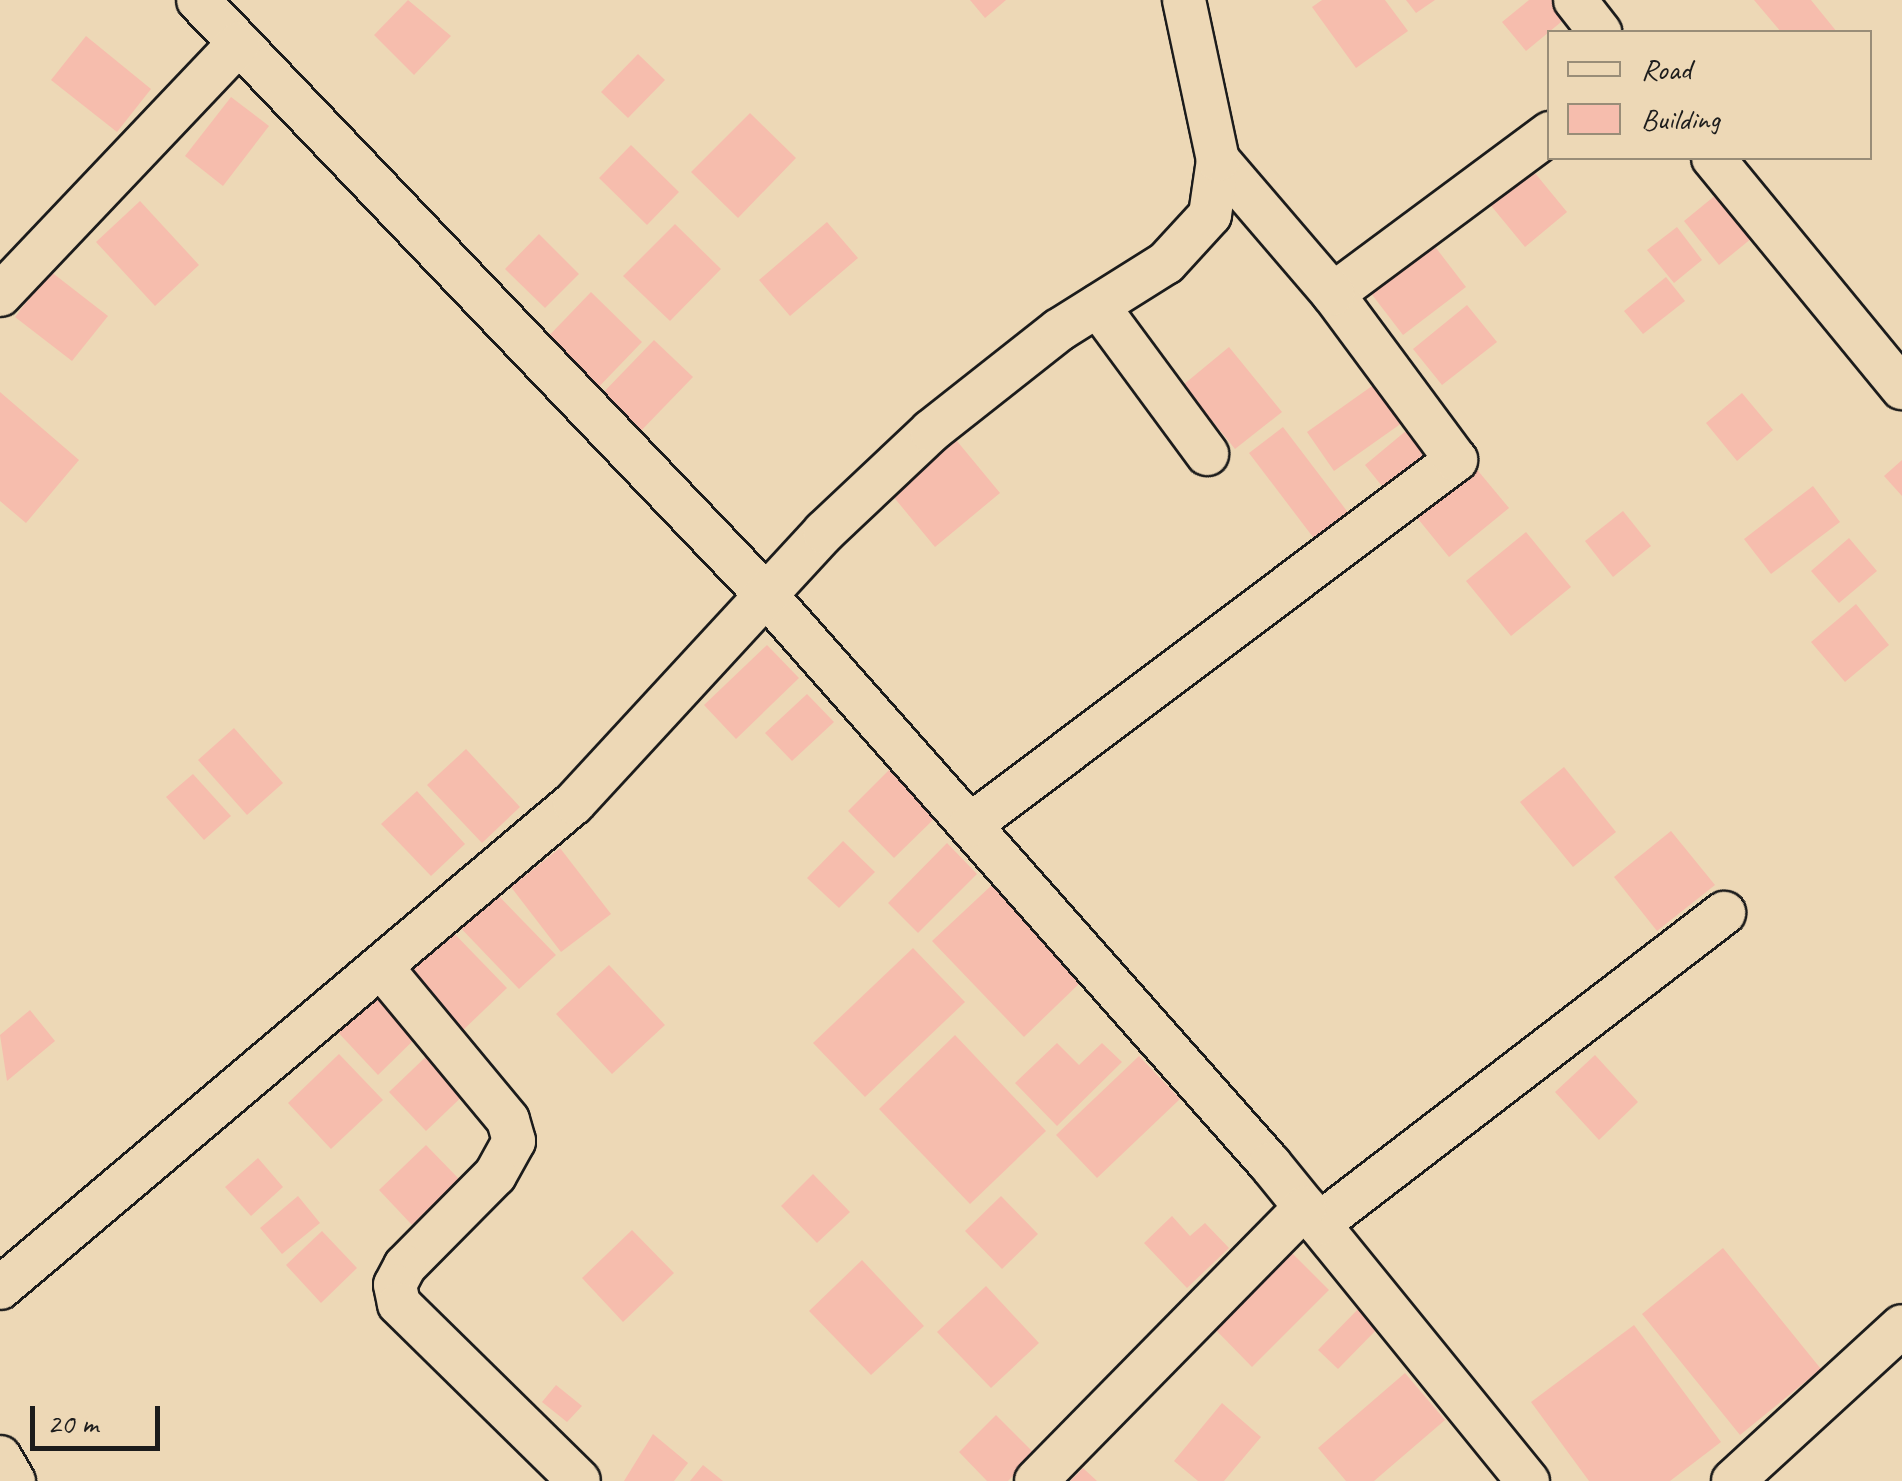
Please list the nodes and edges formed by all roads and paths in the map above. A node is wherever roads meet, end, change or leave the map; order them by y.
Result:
1 (198, 0) edge
2 (1184, 0) edge
3 (1575, 0) edge
4 (1598, 30) edge
5 (239, 43) junction
6 (1547, 135) edge
7 (1218, 160) junction
8 (1716, 160) edge
9 (1333, 294) junction
10 (0, 295) edge
11 (1098, 306) junction
12 (1902, 388) edge
13 (1207, 454) dead end
14 (766, 595) junction
15 (970, 825) junction
16 (1724, 914) dead end
17 (382, 968) junction
18 (1312, 1216) junction
19 (0, 1288) edge
20 (1902, 1326) edge
21 (0, 1457) edge
22 (14, 1481) edge
23 (579, 1481) edge
24 (1036, 1481) edge
25 (1528, 1481) edge
26 (1733, 1481) edge

1 - 5 street
2 - 7 street
3 - 4 street
5 - 10 street
5 - 14 street
6 - 9 street
7 - 9 street
7 - 11 street
8 - 12 street
9 - 15 street
11 - 13 street
11 - 14 street
14 - 15 street
14 - 17 street
15 - 18 street
16 - 18 street
17 - 19 street
17 - 23 street
18 - 24 street
18 - 25 street
20 - 26 street
21 - 22 street

